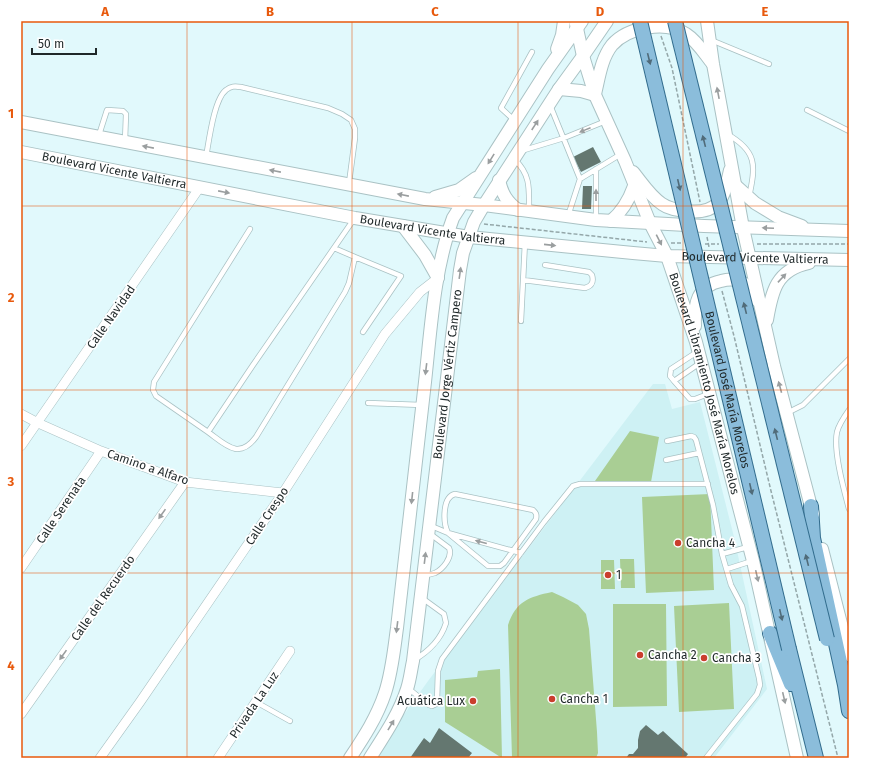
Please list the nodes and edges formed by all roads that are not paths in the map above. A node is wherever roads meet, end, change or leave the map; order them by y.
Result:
1 (564, 21) edge
2 (607, 21) edge
3 (640, 21) edge
4 (675, 21) edge
5 (707, 21) edge
6 (578, 23) edge
7 (710, 40) junction
8 (532, 52) dead end
9 (583, 56) junction
10 (713, 64) junction
11 (769, 64) dead end
12 (548, 69) junction
13 (559, 89) junction
14 (595, 95) junction
15 (549, 103) junction
16 (807, 110) dead end
17 (515, 121) junction
18 (606, 121) junction
19 (21, 122) edge
20 (849, 131) edge
21 (726, 133) junction
22 (98, 138) junction
23 (564, 138) junction
24 (125, 143) junction
25 (21, 152) edge
26 (516, 155) junction
27 (206, 158) junction
28 (623, 158) junction
29 (732, 163) junction
30 (596, 169) junction
31 (482, 174) junction
32 (580, 179) junction
33 (499, 180) junction
34 (349, 185) junction
35 (735, 185) junction
36 (634, 186) junction
37 (200, 187) junction
38 (749, 198) junction
39 (425, 199) junction
40 (463, 203) junction
41 (484, 205) junction
42 (524, 211) junction
43 (568, 216) junction
44 (355, 218) junction
45 (596, 220) junction
46 (611, 221) junction
47 (650, 223) junction
48 (403, 226) junction
49 (743, 228) junction
50 (250, 229) dead end
51 (814, 230) junction
52 (849, 231) edge
53 (447, 234) junction
54 (469, 237) junction
55 (525, 242) junction
56 (334, 248) junction
57 (667, 256) junction
58 (355, 257) junction
59 (751, 258) junction
60 (824, 259) junction
61 (849, 260) edge
62 (545, 265) dead end
63 (438, 278) junction
64 (523, 280) junction
65 (762, 308) junction
66 (521, 321) dead end
67 (454, 326) junction
68 (765, 327) junction
69 (431, 330) junction
70 (363, 332) dead end
71 (699, 352) junction
72 (849, 359) edge
73 (674, 381) junction
74 (709, 394) junction
75 (368, 403) dead end
76 (422, 405) junction
77 (849, 410) edge
78 (787, 413) junction
79 (21, 414) edge
80 (38, 422) junction
81 (208, 432) junction
82 (667, 441) dead end
83 (21, 446) edge
84 (101, 451) junction
85 (699, 453) junction
86 (666, 460) dead end
87 (184, 482) junction
88 (708, 484) junction
89 (849, 487) edge
90 (283, 493) junction
91 (845, 493) junction
92 (811, 506) junction
93 (849, 509) edge
94 (536, 518) junction
95 (544, 522) junction
96 (429, 529) junction
97 (448, 533) junction
98 (749, 547) junction
99 (513, 551) junction
100 (521, 553) junction
101 (722, 554) junction
102 (753, 561) junction
103 (21, 568) edge
104 (727, 569) junction
105 (423, 576) junction
106 (420, 597) junction
107 (770, 633) junction
108 (290, 651) dead end
109 (849, 655) edge
110 (413, 661) junction
111 (407, 688) junction
112 (256, 702) junction
113 (849, 711) edge
114 (21, 714) edge
115 (849, 719) edge
116 (290, 721) dead end
117 (810, 731) junction
118 (373, 755) edge
119 (100, 758) edge
120 (218, 758) edge
121 (350, 758) edge
122 (706, 758) edge
123 (797, 758) edge
124 (816, 758) edge

1 - 12 main road
2 - 9 main road, Boulevard Jorge Vértiz Campero
3 -> 117 main road, Boulevard José María Morelos, bridge
115 -> 4 main road, bridge
5 - 7 main road
6 - 9 main road, Boulevard Libramiento José María Morelos
6 - 12 main road, Boulevard Jorge Vértiz Campero
7 - 10 main road
7 - 11 lane
8 - 17 lane
9 - 13 main road, Boulevard Jorge Vértiz Campero
9 - 14 main road, Boulevard Libramiento José María Morelos
10 - 14 main road
21 -> 10 main road
12 - 17 main road, Boulevard Jorge Vértiz Campero
13 - 14 main road
13 - 15 main road, Boulevard Jorge Vértiz Campero
14 - 18 main road, Boulevard Libramiento José María Morelos
15 - 23 lane
26 -> 15 main road, Boulevard Jorge Vértiz Campero
16 - 20 lane
17 -> 31 main road, Boulevard Jorge Vértiz Campero
18 -> 23 lane
18 - 28 main road, Boulevard Libramiento José María Morelos
19 - 22 main road
21 - 29 main road
21 - 38 lane
22 - 24 main road
22 - 24 lane
23 - 26 lane
23 - 32 lane
27 -> 24 main road
25 - 37 main road, Boulevard Vicente Valtierra
26 - 33 main road, Boulevard Jorge Vértiz Campero
26 - 42 lane
34 -> 27 main road
27 - 34 lane
28 - 29 main road
28 - 30 lane
28 - 36 main road, Boulevard Libramiento José María Morelos
29 - 35 main road
30 - 32 lane
45 -> 30 lane
31 - 39 main road
31 - 40 main road, Boulevard Jorge Vértiz Campero
32 - 43 lane
33 - 41 main road, Boulevard Jorge Vértiz Campero
33 - 42 main road
39 -> 34 main road
35 - 38 main road
35 - 49 main road
36 - 46 main road
36 - 47 main road, Boulevard Libramiento José María Morelos
37 -> 44 main road, Boulevard Vicente Valtierra
37 - 80 street, Calle Navidad
38 - 51 main road
39 - 40 main road
40 - 41 main road
40 - 53 main road, Boulevard Jorge Vértiz Campero
41 - 42 main road
41 - 54 main road, Boulevard Jorge Vértiz Campero
42 - 43 main road
43 - 45 main road
44 - 48 main road, Boulevard Vicente Valtierra
44 - 56 lane
45 - 46 main road
46 - 47 main road
47 - 49 main road
47 -> 57 main road, Boulevard Libramiento José María Morelos
48 - 53 main road, Boulevard Vicente Valtierra
48 - 63 main road
51 -> 49 main road
49 - 59 main road
50 - 81 lane
51 - 52 main road
53 - 54 main road, Boulevard Vicente Valtierra
53 - 63 main road, Boulevard Jorge Vértiz Campero
54 - 55 main road, Boulevard Vicente Valtierra
67 -> 54 main road, Boulevard Jorge Vértiz Campero
55 -> 57 main road, Boulevard Vicente Valtierra
55 - 64 lane
56 - 58 lane
56 - 81 lane
57 - 59 main road, Boulevard Vicente Valtierra
57 - 71 main road, Boulevard Libramiento José María Morelos
58 - 70 lane
58 - 81 lane
59 - 60 main road, Boulevard Vicente Valtierra
59 - 65 main road
60 - 61 main road, Boulevard Vicente Valtierra
68 -> 60 main road
62 - 64 lane
63 - 69 main road, Boulevard Jorge Vértiz Campero
63 - 90 street, Calle Crespo
64 - 66 lane
65 - 68 main road
65 - 71 main road
67 - 69 main road
67 - 96 main road, Boulevard Jorge Vértiz Campero
78 -> 68 main road
69 -> 76 main road, Boulevard Jorge Vértiz Campero
71 - 73 lane
71 - 73 lane
71 - 74 main road, Boulevard Libramiento José María Morelos
72 - 78 lane
73 - 74 lane
74 - 98 main road, Boulevard Libramiento José María Morelos
75 - 76 lane
76 -> 121 main road, Boulevard Jorge Vértiz Campero
77 - 91 lane
78 - 92 main road
79 - 80 street, Camino a Alfaro
80 - 83 street, Calle Navidad
80 - 84 street, Camino a Alfaro
82 - 85 lane
84 - 87 street, Camino a Alfaro
84 - 103 street, Calle Serenata
85 - 86 lane
85 - 88 lane
87 - 90 street, Camino a Alfaro
87 -> 114 street, Calle del Recuerdo
88 - 95 lane
88 - 101 lane
89 - 91 lane
90 - 119 street, Calle Crespo
91 - 93 lane
92 - 109 main road
92 - 113 main road
94 - 95 lane
94 - 97 lane
94 - 99 lane
95 - 100 lane
96 - 97 lane
105 -> 96 main road, Boulevard Jorge Vértiz Campero
96 - 105 lane
99 -> 97 lane
97 - 99 lane
98 - 101 lane
98 - 102 main road, Boulevard Libramiento José María Morelos
99 - 100 lane
100 - 111 lane
101 - 104 lane
102 - 104 lane
102 -> 107 main road, Boulevard Libramiento José María Morelos
104 - 122 lane
105 - 106 main road, Boulevard Jorge Vértiz Campero
106 - 110 main road, Boulevard Jorge Vértiz Campero
106 - 110 lane
107 - 117 main road
107 -> 123 main road, Boulevard Libramiento José María Morelos
108 - 112 street, Privada La Luz
110 - 111 main road, Boulevard Jorge Vértiz Campero
118 -> 111 main road, Boulevard Jorge Vértiz Campero
112 - 116 lane
112 - 120 street, Privada La Luz
117 - 124 main road, Boulevard José María Morelos

